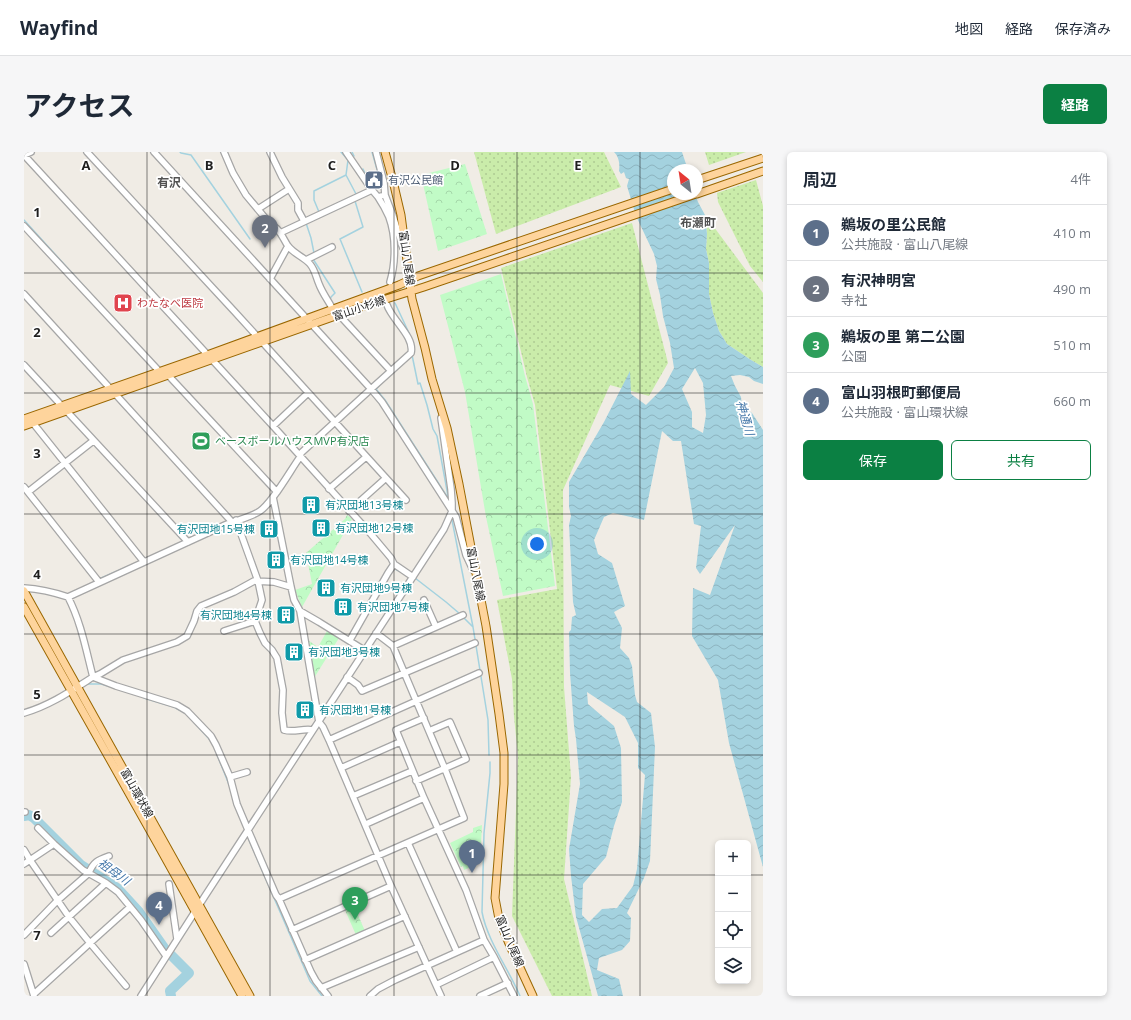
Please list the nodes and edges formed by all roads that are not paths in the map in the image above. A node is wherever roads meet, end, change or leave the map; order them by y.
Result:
1 (87, 152) edge
2 (154, 152) edge
3 (224, 152) edge
4 (270, 152) edge
5 (347, 152) edge
6 (376, 152) edge
7 (385, 152) edge
8 (29, 153) edge
9 (763, 158) edge
10 (763, 171) edge
11 (703, 178) edge
12 (289, 189) junction
13 (372, 190) junction
14 (667, 190) edge
15 (703, 192) edge
16 (385, 195) junction
17 (378, 197) junction
18 (679, 200) edge
19 (258, 209) junction
20 (304, 221) junction
21 (24, 226) edge
22 (280, 233) junction
23 (288, 246) junction
24 (332, 247) dead end
25 (306, 260) junction
26 (408, 262) junction
27 (270, 279) junction
28 (410, 280) junction
29 (390, 282) dead end
30 (411, 291) junction
31 (24, 294) edge
32 (387, 305) dead end
33 (331, 306) dead end
34 (342, 318) dead end
35 (309, 322) junction
36 (259, 339) junction
37 (209, 358) junction
38 (24, 365) edge
39 (391, 371) junction
40 (159, 372) junction
41 (168, 375) junction
42 (371, 389) junction
43 (114, 391) junction
44 (308, 393) junction
45 (440, 406) junction
46 (64, 409) junction
47 (24, 419) edge
48 (335, 422) junction
49 (33, 423) junction
50 (24, 426) edge
51 (272, 426) junction
52 (93, 441) junction
53 (300, 456) junction
54 (366, 456) junction
55 (65, 463) junction
56 (386, 478) junction
57 (24, 487) edge
58 (329, 489) junction
59 (28, 492) junction
60 (275, 494) junction
61 (406, 500) dead end
62 (349, 511) junction
63 (452, 511) junction
64 (234, 521) junction
65 (188, 542) junction
66 (144, 562) junction
67 (394, 564) junction
68 (413, 577) junction
69 (477, 577) junction
70 (258, 581) junction
71 (100, 582) junction
72 (291, 587) junction
73 (24, 590) edge
74 (68, 597) junction
75 (424, 600) dead end
76 (24, 608) edge
77 (300, 611) junction
78 (463, 615) dead end
79 (255, 621) junction
80 (436, 627) junction
81 (224, 631) dead end
82 (376, 633) junction
83 (350, 640) junction
84 (475, 643) dead end
85 (393, 646) junction
86 (364, 650) junction
87 (404, 673) junction
88 (479, 673) dead end
89 (93, 677) junction
90 (347, 677) junction
91 (78, 686) junction
92 (71, 690) junction
93 (416, 701) junction
94 (24, 712) edge
95 (424, 718) junction
96 (319, 722) junction
97 (312, 730) junction
98 (429, 731) junction
99 (329, 740) junction
100 (400, 742) junction
101 (341, 768) junction
102 (445, 769) junction
103 (412, 770) junction
104 (247, 772) dead end
105 (230, 777) junction
106 (416, 780) junction
107 (353, 796) junction
108 (424, 798) junction
109 (366, 824) junction
110 (38, 828) dead end
111 (248, 830) junction
112 (438, 830) junction
113 (408, 843) junction
114 (54, 844) junction
115 (24, 850) edge
116 (109, 856) dead end
117 (379, 856) junction
118 (30, 860) junction
119 (24, 864) edge
120 (88, 873) junction
121 (106, 883) junction
122 (169, 884) dead end
123 (391, 886) junction
124 (279, 899) junction
125 (57, 901) junction
126 (199, 904) junction
127 (130, 907) junction
128 (195, 911) junction
129 (405, 916) junction
130 (68, 917) junction
131 (292, 930) junction
132 (51, 933) dead end
133 (24, 935) edge
134 (177, 939) junction
135 (484, 940) junction
136 (90, 943) junction
137 (419, 947) junction
138 (457, 952) junction
139 (166, 956) junction
140 (494, 957) junction
141 (305, 960) junction
142 (24, 964) edge
143 (427, 966) junction
144 (508, 983) junction
145 (436, 985) junction
146 (126, 986) dead end
147 (321, 988) junction
148 (34, 995) edge
149 (141, 996) edge
150 (242, 996) edge
151 (250, 996) edge
152 (328, 996) edge
153 (370, 996) edge
154 (441, 996) edge
155 (480, 996) edge
156 (514, 996) edge
157 (534, 996) edge

1 - 36 street
2 - 27 street
3 - 19 street
4 - 12 street
5 - 13 street
6 - 16 street
7 - 26 main road, 富山八尾線
8 - 37 street
9 - 11 main road
10 - 15 main road, 富山小杉線
12 - 19 street
12 - 20 street
13 - 17 street
13 - 20 street
14 - 28 main road, 富山小杉線
16 - 17 street
16 - 26 street
17 - 29 street
18 - 30 main road, 富山小杉線
19 - 22 street
20 - 22 street
21 - 40 street
22 - 23 street
23 - 25 street
23 - 27 street
24 - 25 street
25 - 33 street
26 - 28 main road, 富山八尾線
27 - 35 street
28 - 30 main road, 富山八尾線
28 - 35 main road, 富山小杉線
30 - 35 main road, 富山小杉線
30 - 45 main road, 富山八尾線
31 - 43 street
32 - 39 street
34 - 39 street
35 - 36 main road, 富山小杉線
35 - 42 street
36 - 37 main road, 富山小杉線
36 - 44 street
37 - 40 main road, 富山小杉線
37 - 41 main road, 富山小杉線
37 - 51 street
38 - 46 street
39 - 42 street
40 - 43 main road, 富山小杉線
41 - 43 main road, 富山小杉線
41 - 60 street
42 - 48 street
42 - 63 street
43 - 46 main road, 富山小杉線
43 - 64 street
44 - 48 street
44 - 51 street
45 - 63 street
45 - 69 main road, 富山八尾線
46 - 47 main road, 富山小杉線
46 - 49 main road, 富山小杉線
46 - 52 street
48 - 53 street
48 - 54 street
49 - 50 main road, 富山小杉線
49 - 55 street
51 - 53 street
52 - 55 street
52 - 65 street
53 - 58 street
53 - 60 street
54 - 56 street
54 - 58 street
55 - 59 street
55 - 66 street
56 - 61 street
56 - 62 street
57 - 59 street
58 - 62 street
59 - 71 street
60 - 64 street
60 - 72 street
62 - 67 street
63 - 68 street
63 - 69 street
64 - 65 street
64 - 70 street
65 - 66 street
66 - 71 street
67 - 68 street
67 - 83 street
68 - 82 street
69 - 157 main road, 富山八尾線
70 - 72 street
70 - 79 street
70 - 89 street
71 - 74 street
72 - 77 street
73 - 74 street
73 - 91 main road, 富山環状線
74 - 89 street
75 - 80 street
76 - 92 main road, 富山環状線
77 - 83 street
77 - 96 street
78 - 80 street
79 - 81 street
79 - 97 street
80 - 85 street
82 - 85 street
82 - 86 street
83 - 86 street
84 - 87 street
85 - 87 street
86 - 90 street
87 - 90 street
87 - 93 street
88 - 93 street
89 - 91 street
89 - 105 street
90 - 96 street
91 - 92 street
91 - 126 main road, 富山環状線
92 - 94 street
92 - 128 main road, 富山環状線
93 - 95 street
93 - 99 street
95 - 98 street
95 - 100 street
96 - 97 street
96 - 99 street
97 - 111 street
98 - 102 street
98 - 102 street
99 - 101 street
100 - 101 street
100 - 103 street
101 - 107 street
102 - 106 street
102 - 112 street
103 - 106 street
103 - 107 street
104 - 105 street
105 - 111 street
106 - 108 street
107 - 109 street
108 - 109 street
108 - 112 street
109 - 117 street
110 - 114 street
111 - 124 street
111 - 126 street
112 - 113 street
112 - 135 street
113 - 117 street
113 - 138 street
114 - 118 street
114 - 120 street
115 - 118 street
116 - 120 street
117 - 123 street
117 - 124 street
118 - 119 street
118 - 125 street
120 - 121 street
120 - 125 street
121 - 127 street
121 - 130 street
122 - 134 street
123 - 129 street
123 - 131 street
124 - 131 street
125 - 130 street
125 - 133 street
126 - 128 street
126 - 151 main road, 富山環状線
127 - 136 street
127 - 139 street
128 - 134 street
128 - 150 main road, 富山環状線
129 - 137 street
129 - 141 street
130 - 132 street
130 - 136 street
131 - 141 street
134 - 139 street
135 - 138 street
135 - 140 street
136 - 146 street
136 - 148 street
137 - 143 street
137 - 147 street
138 - 143 street
139 - 149 street
140 - 144 street
140 - 145 street
141 - 147 street
142 - 148 street
143 - 145 street
143 - 153 street
144 - 155 street
144 - 156 street
145 - 154 street
147 - 152 street

